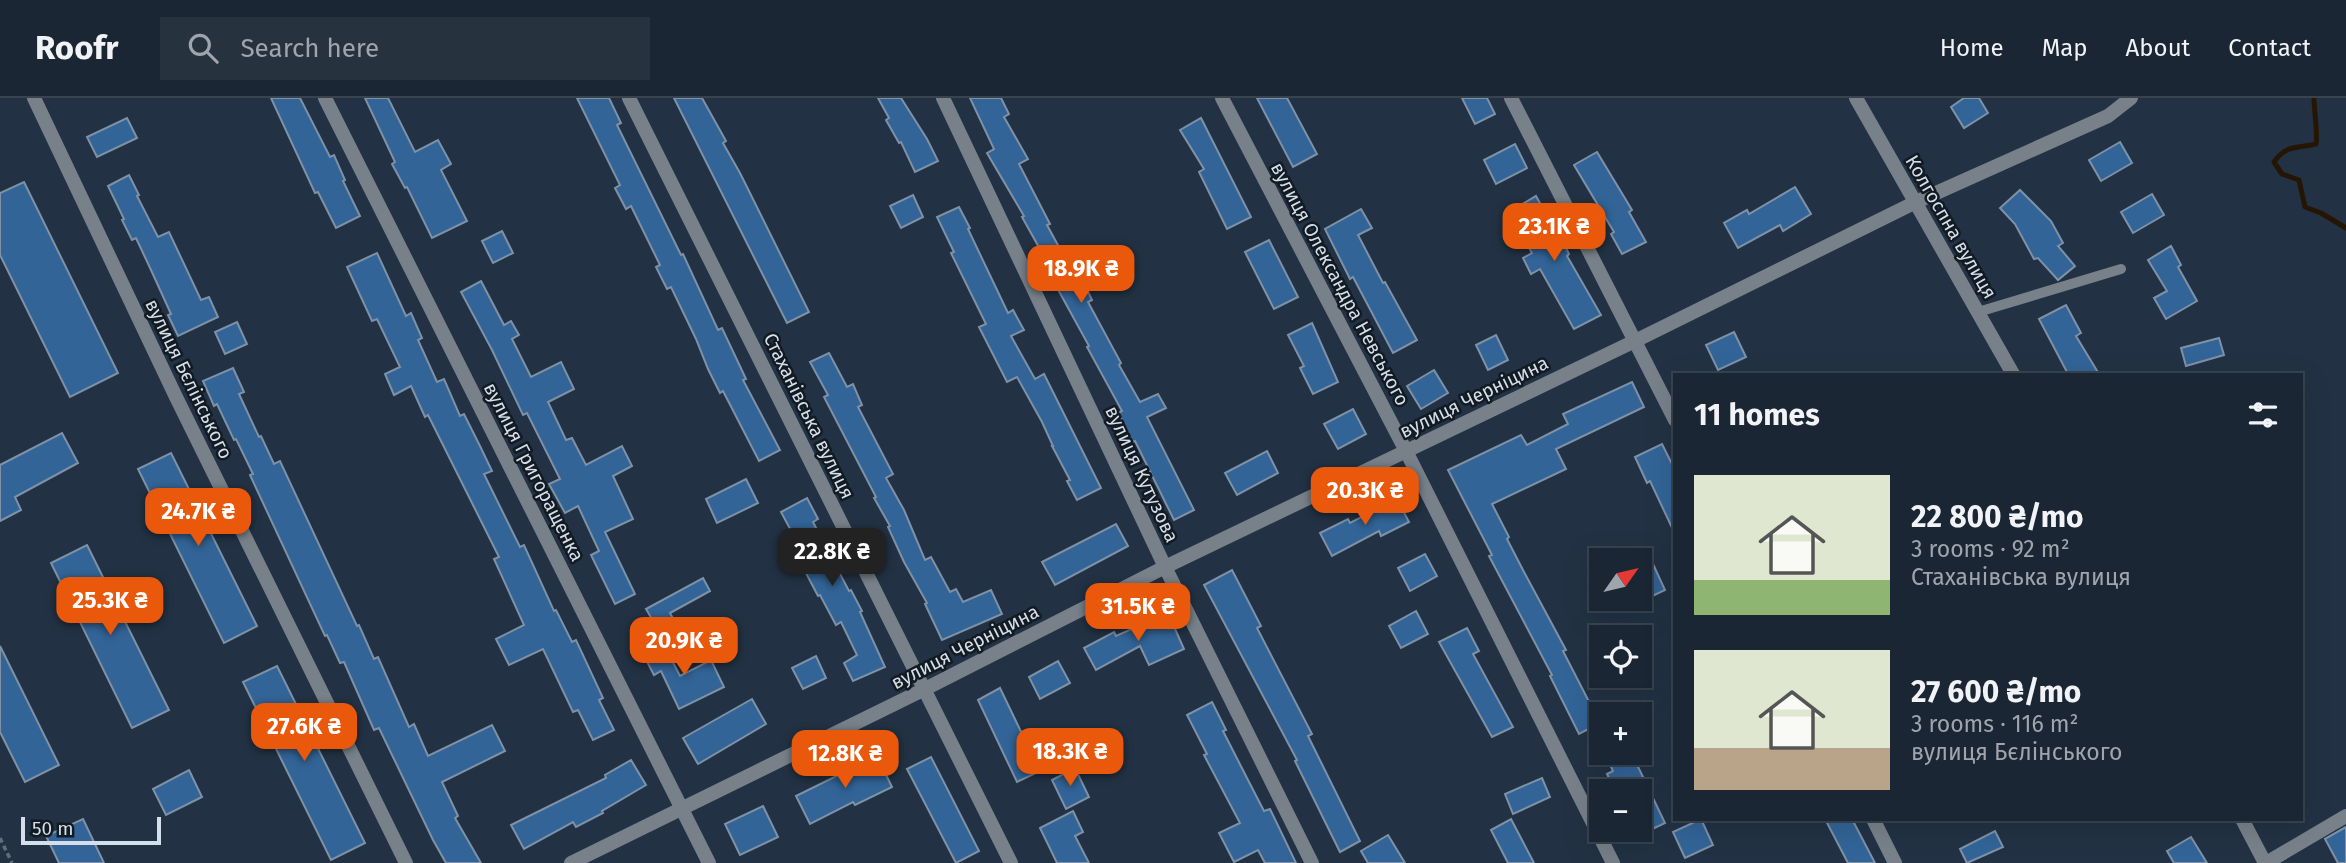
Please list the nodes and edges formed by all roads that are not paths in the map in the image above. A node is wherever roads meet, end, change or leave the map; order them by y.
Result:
1 (34, 98) edge
2 (324, 98) edge
3 (629, 98) edge
4 (943, 98) edge
5 (1222, 98) edge
6 (1511, 98) edge
7 (1856, 98) edge
8 (2131, 98) edge
9 (1916, 202) junction
10 (2121, 269) dead end
11 (1978, 312) junction
12 (1635, 341) junction
13 (2012, 373) edge
14 (1673, 416) edge
15 (1406, 451) junction
16 (1165, 567) junction
17 (923, 690) junction
18 (681, 807) junction
19 (2346, 816) edge
20 (1874, 821) edge
21 (2243, 821) edge
22 (406, 863) edge
23 (571, 863) edge
24 (709, 863) edge
25 (1011, 863) edge
26 (1312, 863) edge
27 (1613, 863) edge
28 (1895, 863) edge
29 (2265, 863) edge

1 - 22 street, вулиця Бєлінського
2 - 18 street, вулиця Григоращенка
3 - 17 street, Стаханівська вулиця
4 - 16 street, вулиця Кутузова
5 - 15 street, вулиця Олександра Невського
6 - 12 street
7 - 9 street, Колгоспна вулиця
8 - 9 street, вулиця Черніцина
9 - 11 street, Колгоспна вулиця
9 - 12 street, вулиця Черніцина
10 - 11 lane
11 - 13 street, Колгоспна вулиця
12 - 14 street
12 - 15 street, вулиця Черніцина
15 - 16 street, вулиця Черніцина
15 - 27 street, вулиця Олександра Невського
16 - 17 street, вулиця Черніцина
16 - 26 street, вулиця Кутузова
17 - 18 street, вулиця Черніцина
17 - 25 street, Стаханівська вулиця
18 - 23 street, вулиця Черніцина
18 - 24 street, вулиця Григоращенка
19 - 29 street
20 - 28 street
21 - 29 street

